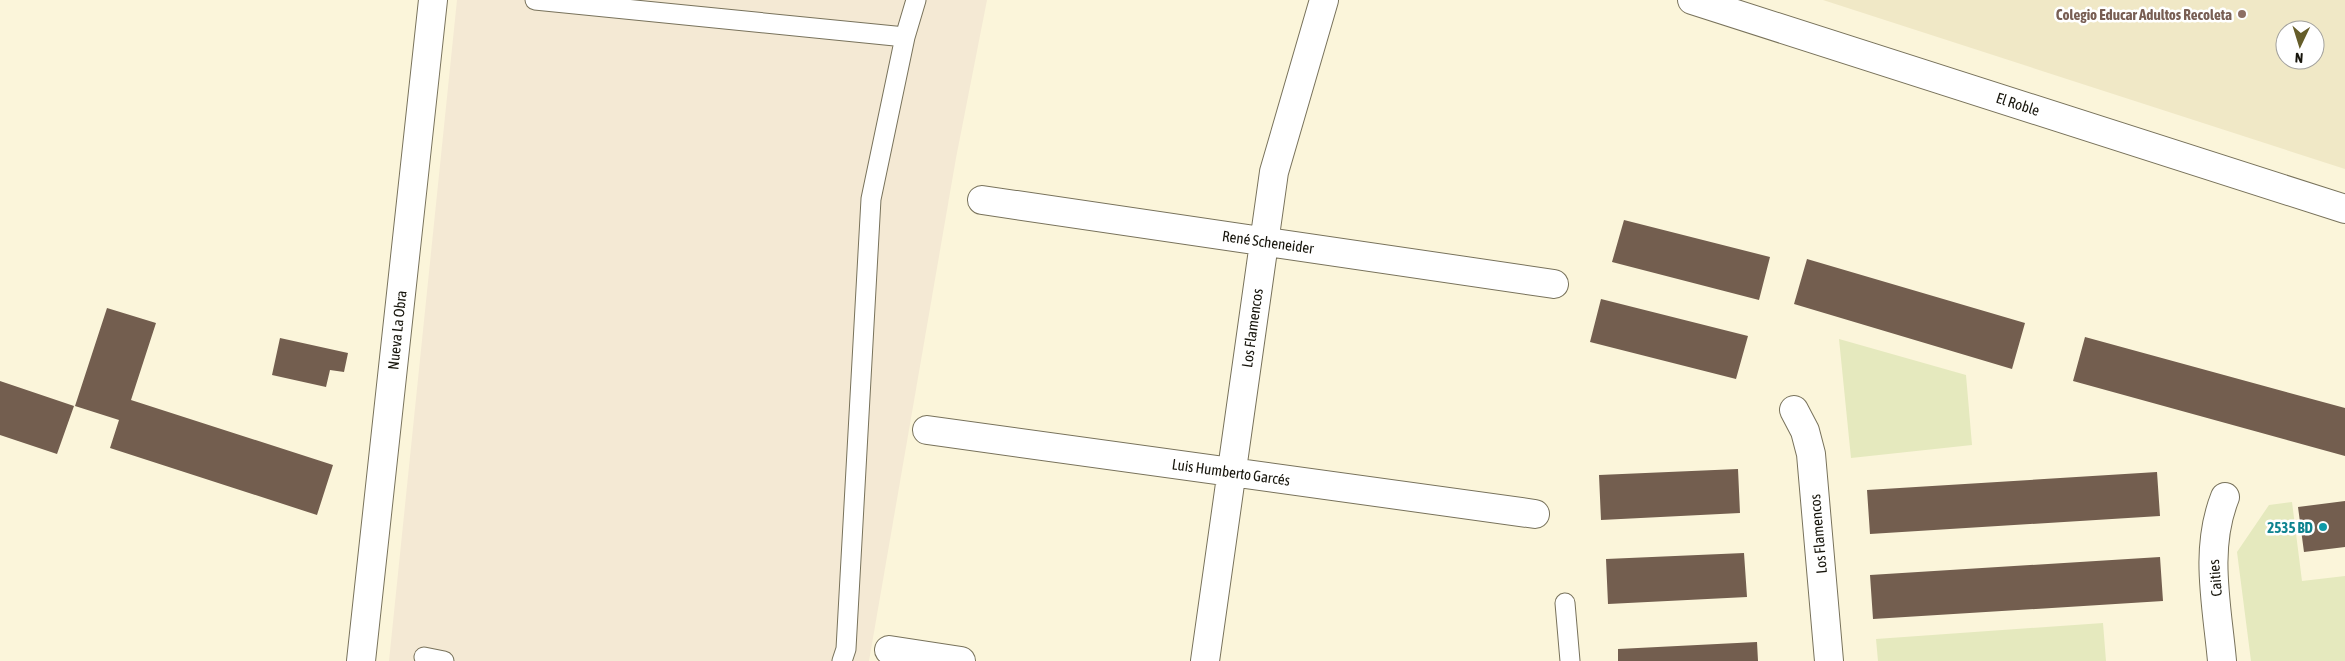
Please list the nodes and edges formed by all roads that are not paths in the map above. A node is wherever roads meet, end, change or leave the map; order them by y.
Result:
1 (432, 0) edge
2 (535, 0) edge
3 (916, 0) edge
4 (1324, 0) edge
5 (1692, 0) edge
6 (905, 37) junction
7 (982, 200) dead end
8 (2345, 209) edge
9 (1264, 241) junction
10 (1554, 284) dead end
11 (1794, 410) dead end
12 (928, 430) dead end
13 (1231, 472) junction
14 (2225, 497) dead end
15 (1535, 514) dead end
16 (1566, 603) dead end
17 (889, 650) dead end
18 (424, 657) dead end
19 (361, 661) edge
20 (444, 661) edge
21 (842, 661) edge
22 (961, 661) edge
23 (1204, 661) edge
24 (1570, 661) edge
25 (1829, 661) edge
26 (2222, 661) edge

1 - 19 street, Nueva La Obra
2 - 6 lane
3 - 6 lane
4 - 9 street, Los Flamencos
5 - 8 street, El Roble
6 - 21 lane
7 - 9 street, René Scheneider
9 - 10 street, René Scheneider
9 - 13 street, Los Flamencos
11 - 25 street, Los Flamencos
12 - 13 street, Luis Humberto Garcés
13 - 15 street, Luis Humberto Garcés
13 - 23 street, Los Flamencos
14 - 26 street, Caities
16 - 24 lane
17 - 22 street
18 - 20 lane

